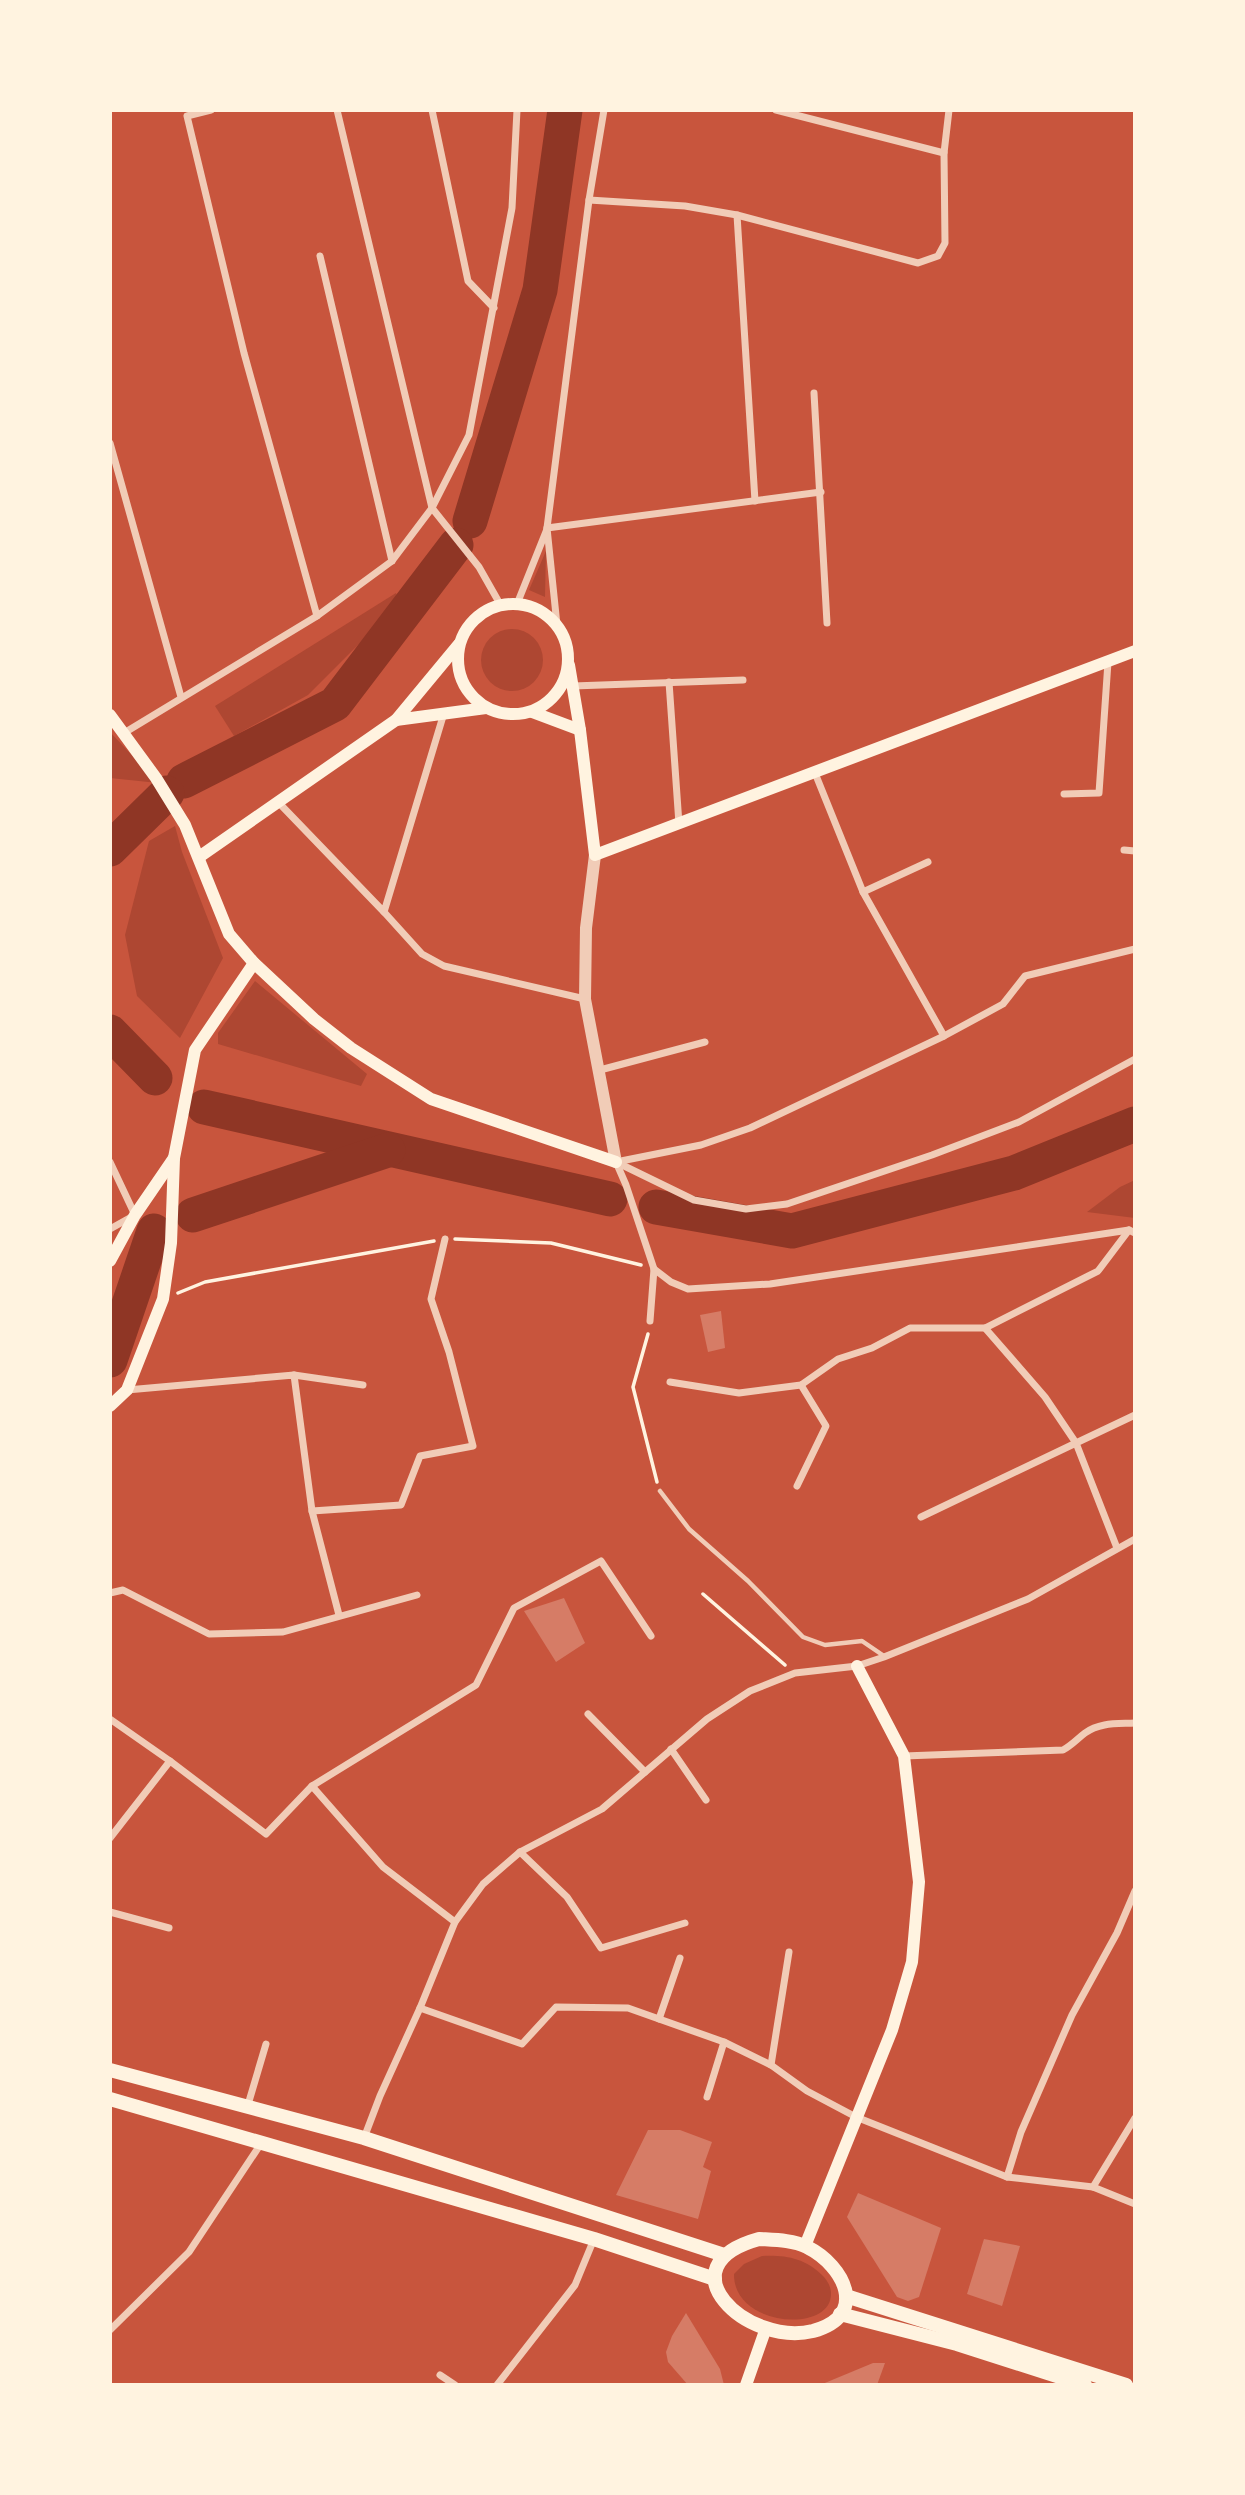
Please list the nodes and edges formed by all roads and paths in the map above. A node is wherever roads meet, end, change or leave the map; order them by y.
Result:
1 (211, 110) edge
2 (337, 110) edge
3 (432, 110) edge
4 (517, 110) edge
5 (604, 110) edge
6 (776, 110) edge
7 (949, 110) edge
8 (944, 153) junction
9 (589, 200) junction
10 (737, 215) junction
11 (320, 256) dead end
12 (494, 307) junction
13 (814, 393) dead end
14 (110, 443) edge
15 (821, 492) junction
16 (755, 501) junction
17 (432, 508) junction
18 (547, 528) junction
19 (392, 561) junction
20 (500, 604) junction
21 (517, 604) junction
22 (317, 616) junction
23 (827, 623) dead end
24 (557, 625) junction
25 (460, 643) junction
26 (1135, 651) edge
27 (1108, 662) junction
28 (569, 665) junction
29 (744, 680) dead end
30 (669, 682) junction
31 (573, 686) junction
32 (181, 697) junction
33 (486, 708) junction
34 (532, 712) junction
35 (444, 713) junction
36 (110, 715) edge
37 (396, 720) junction
38 (580, 730) junction
39 (124, 733) junction
40 (815, 773) junction
41 (1064, 794) dead end
42 (279, 803) junction
43 (680, 824) junction
44 (1124, 850) dead end
45 (1135, 851) edge
46 (595, 855) junction
47 (199, 857) junction
48 (928, 862) dead end
49 (863, 892) junction
50 (384, 912) junction
51 (1135, 949) edge
52 (254, 963) junction
53 (585, 999) junction
54 (944, 1036) junction
55 (705, 1042) dead end
56 (1135, 1059) edge
57 (600, 1070) junction
58 (174, 1158) junction
59 (110, 1162) edge
60 (616, 1162) junction
61 (135, 1215) junction
62 (110, 1229) edge
63 (1132, 1231) edge
64 (445, 1238) junction
65 (110, 1261) edge
66 (654, 1269) junction
67 (163, 1299) junction
68 (650, 1321) joint
69 (985, 1328) junction
70 (294, 1375) junction
71 (670, 1382) dead end
72 (363, 1385) dead end
73 (801, 1385) junction
74 (127, 1390) junction
75 (110, 1406) edge
76 (1135, 1415) edge
77 (1076, 1443) junction
78 (797, 1486) dead end
79 (660, 1490) joint
80 (312, 1511) junction
81 (921, 1517) dead end
82 (1135, 1539) edge
83 (1116, 1548) junction
84 (110, 1593) edge
85 (704, 1594) dead end
86 (417, 1595) dead end
87 (339, 1615) junction
88 (651, 1636) dead end
89 (884, 1657) junction
90 (857, 1666) junction
91 (795, 1673) junction
92 (588, 1714) dead end
93 (110, 1719) edge
94 (1135, 1723) edge
95 (671, 1749) junction
96 (904, 1756) junction
97 (170, 1761) junction
98 (645, 1772) junction
99 (312, 1786) junction
100 (706, 1800) dead end
101 (110, 1838) edge
102 (520, 1852) junction
103 (1135, 1891) edge
104 (110, 1912) edge
105 (455, 1922) junction
106 (685, 1923) dead end
107 (169, 1928) dead end
108 (789, 1952) dead end
109 (680, 1958) dead end
110 (420, 2008) junction
111 (659, 2019) junction
112 (724, 2042) junction
113 (265, 2044) dead end
114 (771, 2065) junction
115 (110, 2070) edge
116 (707, 2097) dead end
117 (110, 2099) edge
118 (247, 2108) junction
119 (856, 2117) junction
120 (1135, 2118) edge
121 (364, 2138) junction
122 (262, 2142) junction
123 (1007, 2177) junction
124 (1093, 2187) junction
125 (1135, 2204) edge
126 (594, 2239) junction
127 (804, 2246) junction
128 (724, 2255) junction
129 (715, 2279) junction
130 (846, 2296) junction
131 (840, 2314) junction
132 (766, 2328) junction
133 (110, 2330) edge
134 (440, 2375) dead end
135 (455, 2385) edge
136 (497, 2385) edge
137 (746, 2385) edge
138 (1085, 2385) edge
139 (1126, 2385) edge

1 - 22 street
2 - 17 street
3 - 12 street
4 - 12 street
5 - 9 street
6 - 8 street
7 - 8 street
8 - 10 street
9 - 10 street
9 - 18 street
10 - 16 street
11 - 19 street
12 - 17 street
13 - 15 street
14 - 32 street
15 - 16 street
15 - 23 street
16 - 18 street
17 - 19 street
17 - 20 street
18 - 21 street
18 - 24 street
19 - 22 street
20 - 21 main road
20 - 25 main road
21 - 24 main road
22 - 32 street
24 - 28 main road
25 - 33 main road
25 - 37 main road
26 - 27 main road
27 - 40 main road
27 - 41 street
28 - 31 main road
28 - 34 main road
29 - 30 street
30 - 31 street
30 - 43 street
31 - 38 main road
32 - 39 street
33 - 34 main road
33 - 35 main road
34 - 38 main road
35 - 37 main road
35 - 50 street
36 - 39 main road
37 - 42 main road
38 - 46 main road
39 - 47 main road
40 - 43 main road
40 - 49 street
42 - 47 main road
42 - 50 street
43 - 46 main road
44 - 45 street
46 - 53 street
47 - 52 main road
48 - 49 street
49 - 54 street
50 - 53 street
51 - 54 street
52 - 58 main road
52 - 60 main road
53 - 57 street
54 - 60 street
55 - 57 street
56 - 60 street
57 - 60 street
58 - 61 main road
58 - 67 main road
59 - 61 street
60 - 66 street
61 - 62 street
61 - 65 main road
63 - 66 street
63 - 69 street
64 - 66 path
64 - 67 path
64 - 80 street
66 - 68 street
67 - 74 main road
68 - 79 path
69 - 73 street
69 - 77 street
70 - 72 street
70 - 74 street
70 - 80 street
71 - 73 street
73 - 78 street
74 - 75 main road
76 - 77 street
77 - 81 street
77 - 83 street
79 - 89 lane
80 - 87 street
82 - 83 street
83 - 89 street
84 - 87 street
85 - 91 path
86 - 87 street
88 - 99 street
89 - 90 street
90 - 91 street
90 - 96 main road
91 - 95 street
92 - 98 street
93 - 97 street
94 - 96 street
95 - 98 street
95 - 100 street
96 - 119 main road
97 - 99 street
97 - 101 street
98 - 102 street
99 - 105 street
102 - 105 street
102 - 106 street
103 - 123 street
104 - 107 street
105 - 110 street
108 - 114 street
109 - 111 street
110 - 111 street
110 - 121 street
111 - 112 street
112 - 114 street
112 - 116 street
113 - 118 street
114 - 119 street
115 - 118 main road
117 - 122 main road
118 - 121 main road
119 - 123 street
119 - 127 main road
120 - 124 street
121 - 128 main road
122 - 126 main road
122 - 133 street
123 - 124 street
124 - 125 street
126 - 129 main road
126 - 136 street
127 - 128 main road
127 - 130 main road
128 - 129 main road
129 - 132 main road
130 - 131 main road
130 - 139 main road
131 - 132 main road
131 - 138 main road
132 - 137 main road
134 - 135 street

